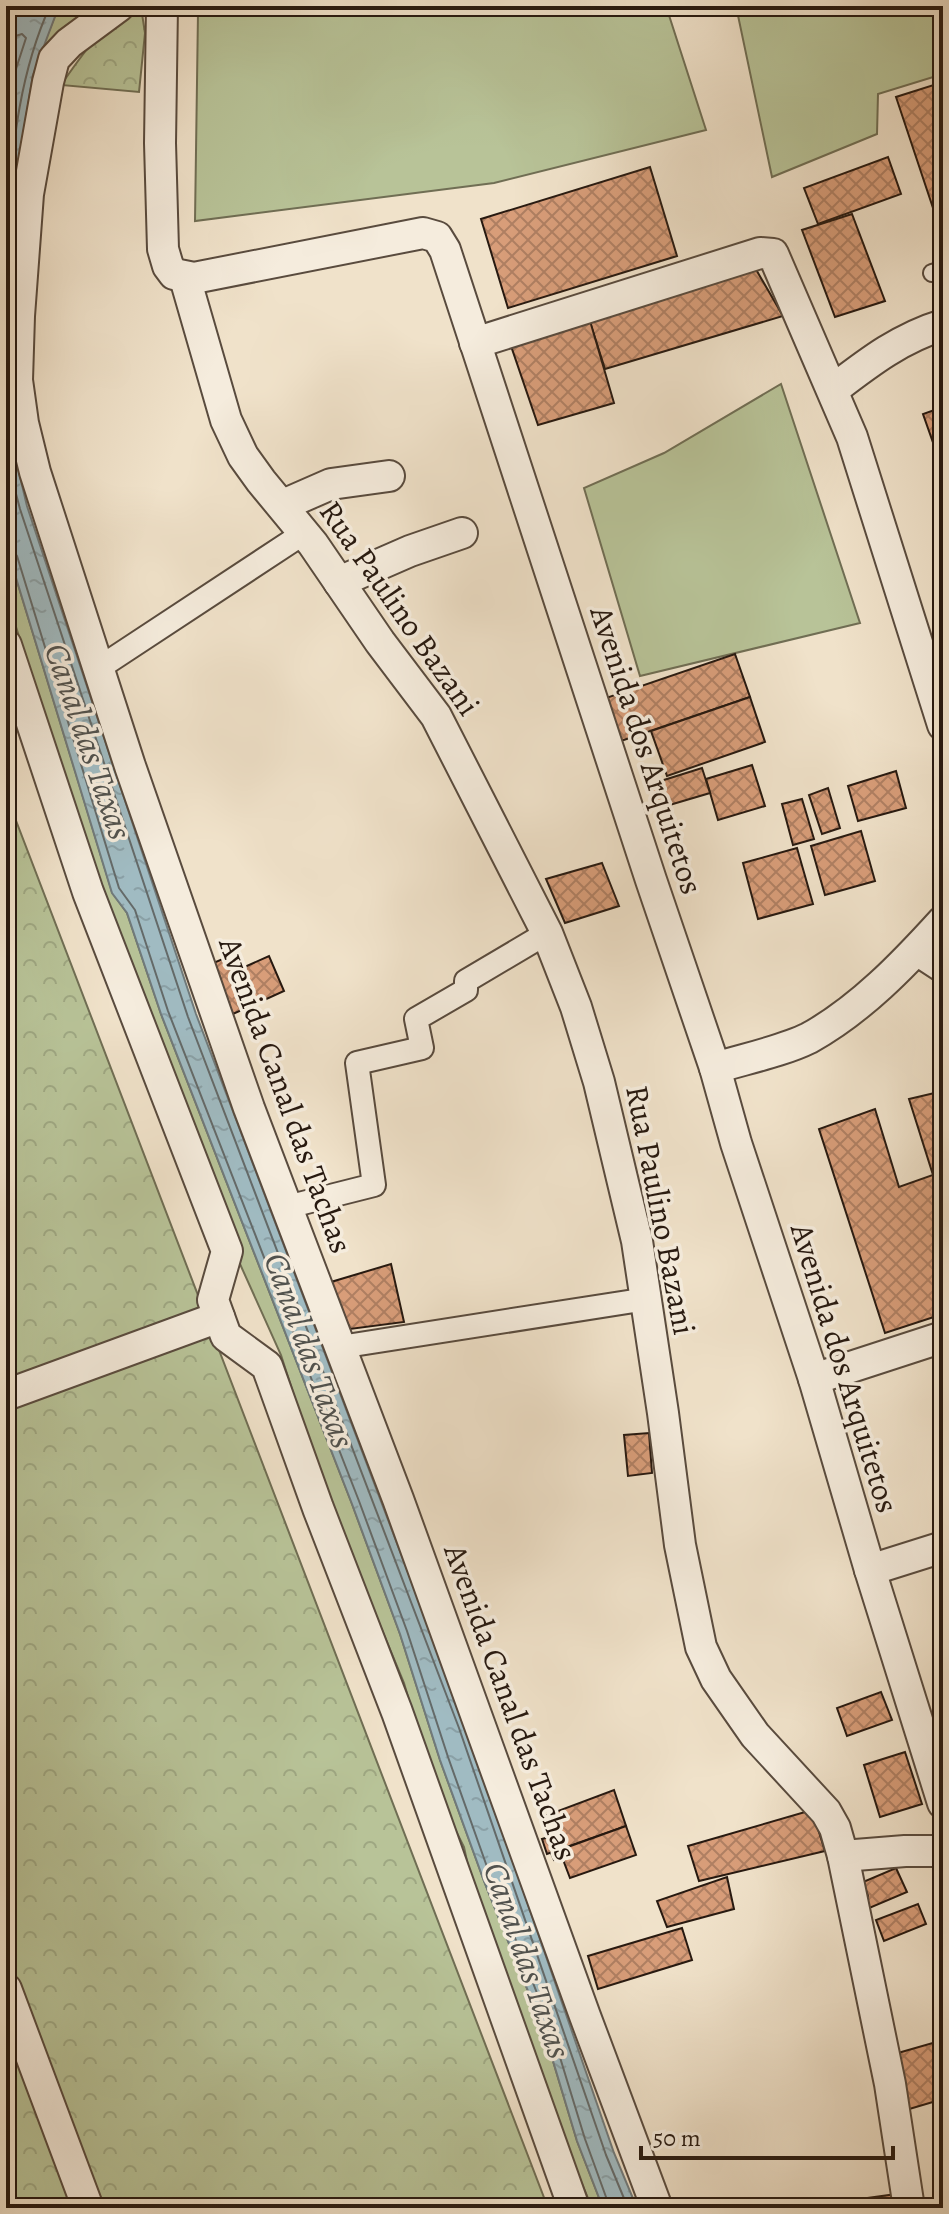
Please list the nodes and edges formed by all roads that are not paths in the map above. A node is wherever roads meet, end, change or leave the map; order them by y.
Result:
1 (119, 6) edge
2 (162, 6) edge
3 (185, 278) junction
4 (943, 325) edge
5 (475, 343) junction
6 (834, 389) junction
7 (389, 476) dead end
8 (283, 505) junction
9 (304, 533) junction
10 (462, 533) dead end
11 (339, 582) junction
12 (6, 645) edge
13 (99, 668) junction
14 (943, 725) edge
15 (943, 921) edge
16 (547, 933) junction
17 (917, 950) junction
18 (943, 967) edge
19 (715, 1068) junction
20 (287, 1207) junction
21 (647, 1299) junction
22 (219, 1317) junction
23 (943, 1337) edge
24 (340, 1347) junction
25 (814, 1379) junction
26 (6, 1395) edge
27 (943, 1547) edge
28 (870, 1570) junction
29 (934, 1740) edge
30 (943, 1803) edge
31 (943, 1851) edge
32 (843, 1856) junction
33 (6, 1989) edge
34 (88, 2208) edge
35 (574, 2208) edge
36 (657, 2208) edge
37 (909, 2208) edge

1 - 13 street, Avenida Canal das Tachas
2 - 3 street
3 - 5 street, Avenida dos Arquitetos
3 - 8 street, Rua Paulino Bazani
4 - 6 street
5 - 6 street
5 - 19 street, Avenida dos Arquitetos
6 - 14 street
7 - 8 street
8 - 9 street, Rua Paulino Bazani
9 - 11 street, Rua Paulino Bazani
9 - 13 street
10 - 11 street
11 - 16 street, Rua Paulino Bazani
12 - 22 street
13 - 20 street, Avenida Canal das Tachas
15 - 17 street
16 - 20 street
16 - 21 street, Rua Paulino Bazani
17 - 18 street
17 - 19 street
19 - 25 street, Avenida dos Arquitetos
20 - 24 street, Avenida Canal das Tachas
21 - 24 street
21 - 32 street, Rua Paulino Bazani
22 - 26 street
22 - 35 street
23 - 25 street
24 - 36 street, Avenida Canal das Tachas
25 - 28 street, Avenida dos Arquitetos
27 - 28 street
28 - 29 street, Avenida dos Arquitetos
29 - 30 street, Avenida dos Arquitetos
31 - 32 street
32 - 37 street, Rua Paulino Bazani
33 - 34 street

